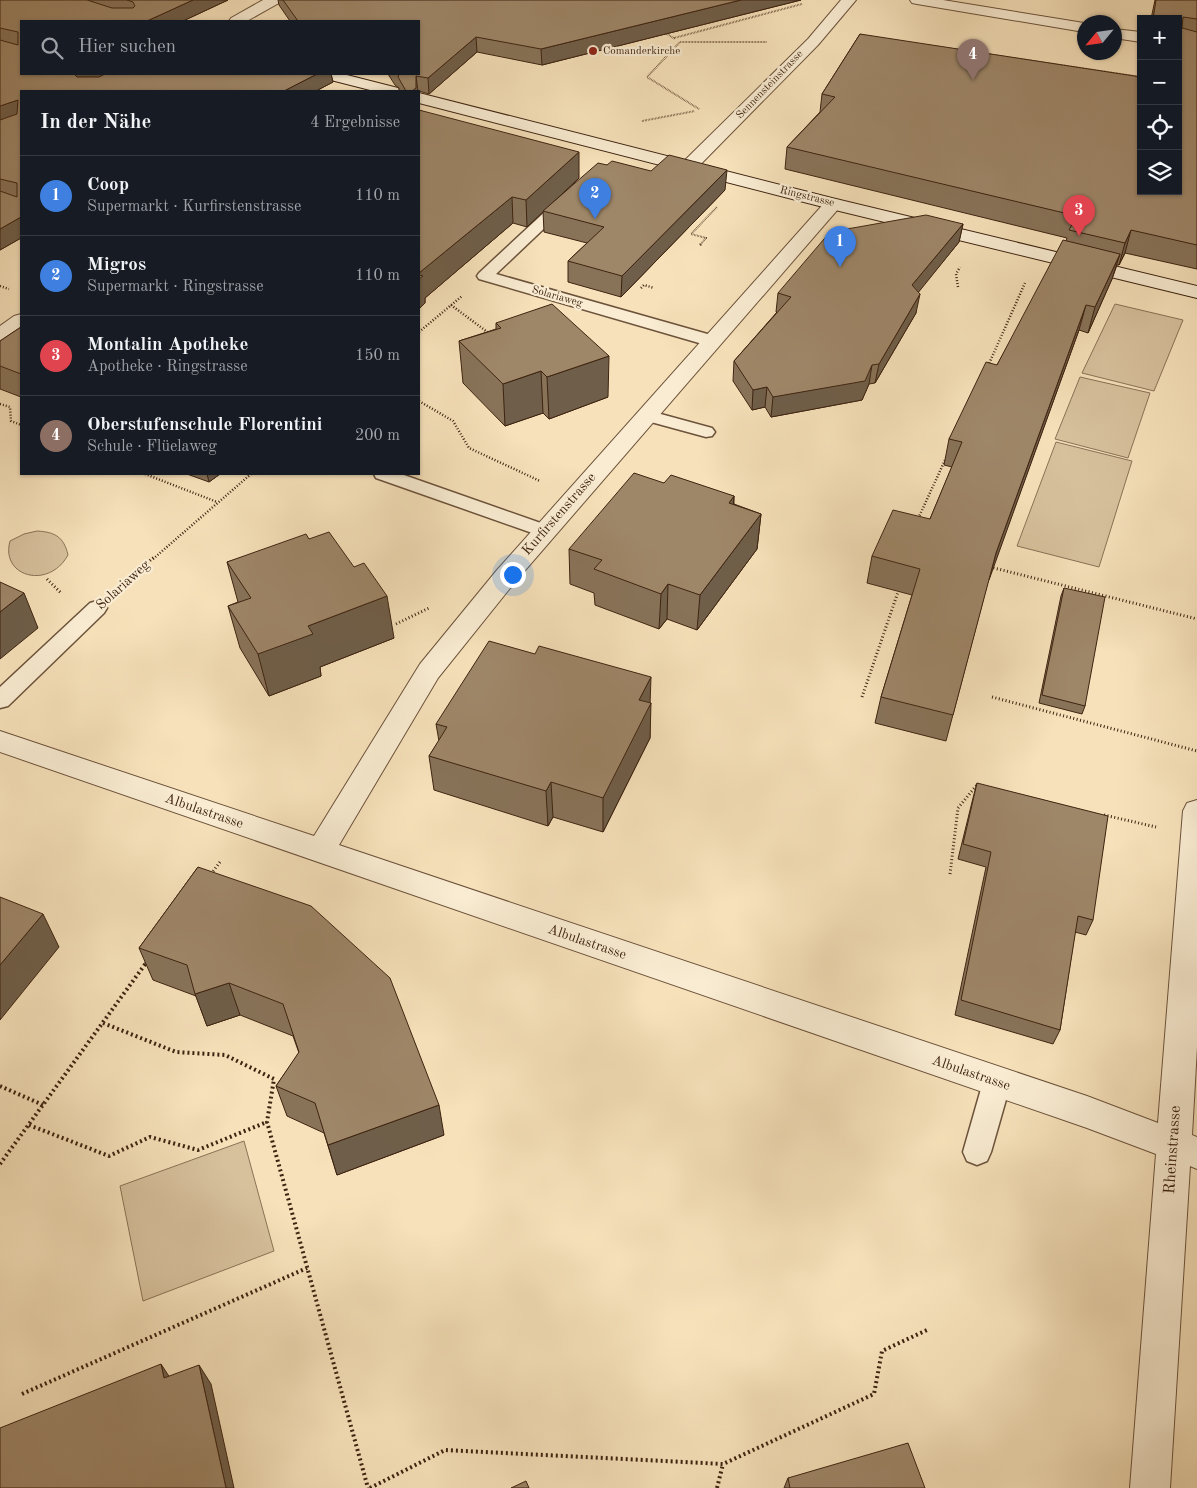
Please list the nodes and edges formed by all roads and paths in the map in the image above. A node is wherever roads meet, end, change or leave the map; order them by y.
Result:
1 (274, 0) edge
2 (797, 0) edge
3 (849, 0) edge
4 (916, 0) edge
5 (1017, 0) edge
6 (1008, 16) junction
7 (238, 20) edge
8 (1077, 27) edge
9 (659, 28) edge
10 (1122, 34) edge
11 (1137, 36) edge
12 (674, 38) junction
13 (680, 42) junction
14 (813, 42) junction
15 (925, 45) edge
16 (329, 75) edge
17 (1137, 76) edge
18 (388, 90) edge
19 (420, 98) edge
20 (739, 117) junction
21 (688, 168) junction
22 (579, 188) edge
23 (723, 200) edge
24 (833, 204) junction
25 (700, 245) dead end
26 (960, 267) dead end
27 (1028, 275) dead end
28 (485, 276) junction
29 (958, 287) dead end
30 (1197, 292) edge
31 (451, 305) junction
32 (20, 321) edge
33 (420, 331) edge
34 (0, 336) edge
35 (495, 337) edge
36 (712, 341) junction
37 (984, 373) edge
38 (420, 401) edge
39 (0, 404) edge
40 (646, 415) junction
41 (20, 425) edge
42 (706, 432) dead end
43 (948, 454) dead end
44 (148, 475) edge
45 (250, 475) edge
46 (386, 475) edge
47 (546, 484) dead end
48 (217, 502) junction
49 (916, 525) edge
50 (544, 531) junction
51 (988, 566) edge
52 (900, 584) edge
53 (97, 608) joint
54 (1197, 619) edge
55 (862, 697) dead end
56 (992, 697) dead end
57 (0, 700) edge
58 (0, 741) edge
59 (1197, 751) edge
60 (985, 788) edge
61 (1098, 814) edge
62 (1196, 824) edge
63 (320, 851) junction
64 (220, 862) dead end
65 (950, 874) dead end
66 (208, 878) edge
67 (150, 958) edge
68 (103, 1023) junction
69 (997, 1082) junction
70 (0, 1086) edge
71 (43, 1105) junction
72 (267, 1122) junction
73 (29, 1125) junction
74 (1186, 1149) edge
75 (977, 1152) dead end
76 (0, 1164) edge
77 (307, 1268) junction
78 (927, 1330) dead end
79 (22, 1394) dead end
80 (723, 1464) junction
81 (369, 1488) edge
82 (717, 1488) edge
83 (1150, 1488) edge

1 - 7 street
2 - 12 path
3 - 14 street, Sennensteinstrasse
4 - 6 street
5 - 6 street
6 - 8 street
9 - 12 path
10 - 11 street
12 - 13 path
13 - 14 path
13 - 20 path
14 - 20 street, Sennensteinstrasse
15 - 17 path
16 - 18 street
19 - 21 street, Ringstrasse
20 - 21 street, Sennensteinstrasse
21 - 24 street, Ringstrasse
22 - 28 lane
23 - 25 path
24 - 30 street, Ringstrasse
24 - 36 street, Kurfirstenstrasse
26 - 29 path
27 - 37 path
28 - 31 path
28 - 36 lane, Solariaweg
31 - 33 path
31 - 35 path
32 - 34 street
36 - 40 street, Kurfirstenstrasse
38 - 47 path
39 - 41 path
40 - 42 lane
40 - 50 street, Kurfirstenstrasse
43 - 49 path
44 - 48 path
45 - 48 path, Solariaweg
46 - 50 lane
48 - 53 path, Solariaweg
50 - 63 street, Kurfirstenstrasse
51 - 54 path
52 - 55 path
53 - 57 lane, Solariaweg
56 - 59 path
58 - 63 street, Albulastrasse
60 - 65 path
61 - 62 path
62 - 74 street, Rheinstrasse
63 - 69 street, Albulastrasse
64 - 66 path
67 - 68 path
68 - 71 path
68 - 72 path
69 - 74 street, Albulastrasse
69 - 75 lane
70 - 71 path
71 - 73 path
72 - 73 path
72 - 77 path
73 - 76 path
74 - 83 street, Rheinstrasse
77 - 79 path
77 - 81 path
78 - 80 path
80 - 81 path
80 - 82 path

